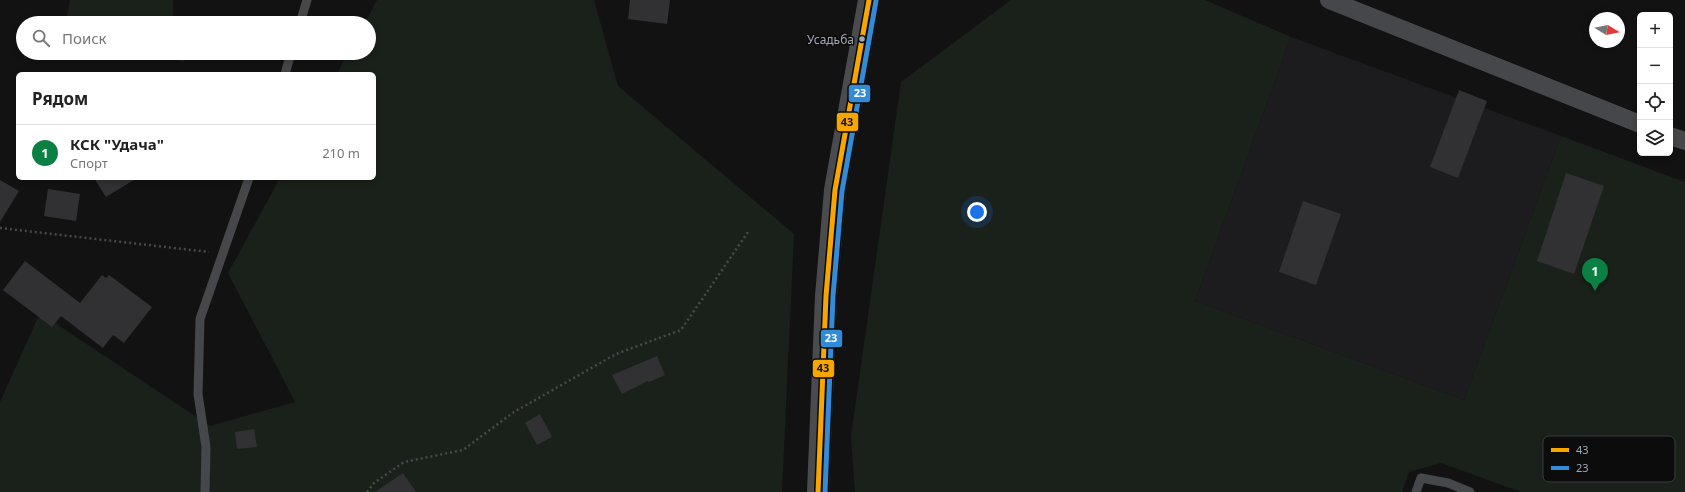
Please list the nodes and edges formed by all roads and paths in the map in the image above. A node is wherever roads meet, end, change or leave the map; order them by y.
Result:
1 (307, 0) edge
2 (868, 0) edge
3 (1329, 0) edge
4 (302, 16) edge
5 (289, 60) edge
6 (285, 72) edge
7 (1637, 123) edge
8 (1673, 137) edge
9 (1685, 141) edge
10 (248, 180) edge
11 (0, 228) edge
12 (748, 232) dead end
13 (223, 254) junction
14 (205, 492) edge
15 (366, 492) edge
16 (818, 492) edge
17 (1416, 492) edge
18 (1470, 492) edge

1 - 4 lane
2 - 16 street
3 - 7 street
5 - 6 lane
8 - 9 street
10 - 13 lane
11 - 13 path
12 - 15 path
13 - 14 lane
17 - 18 lane

